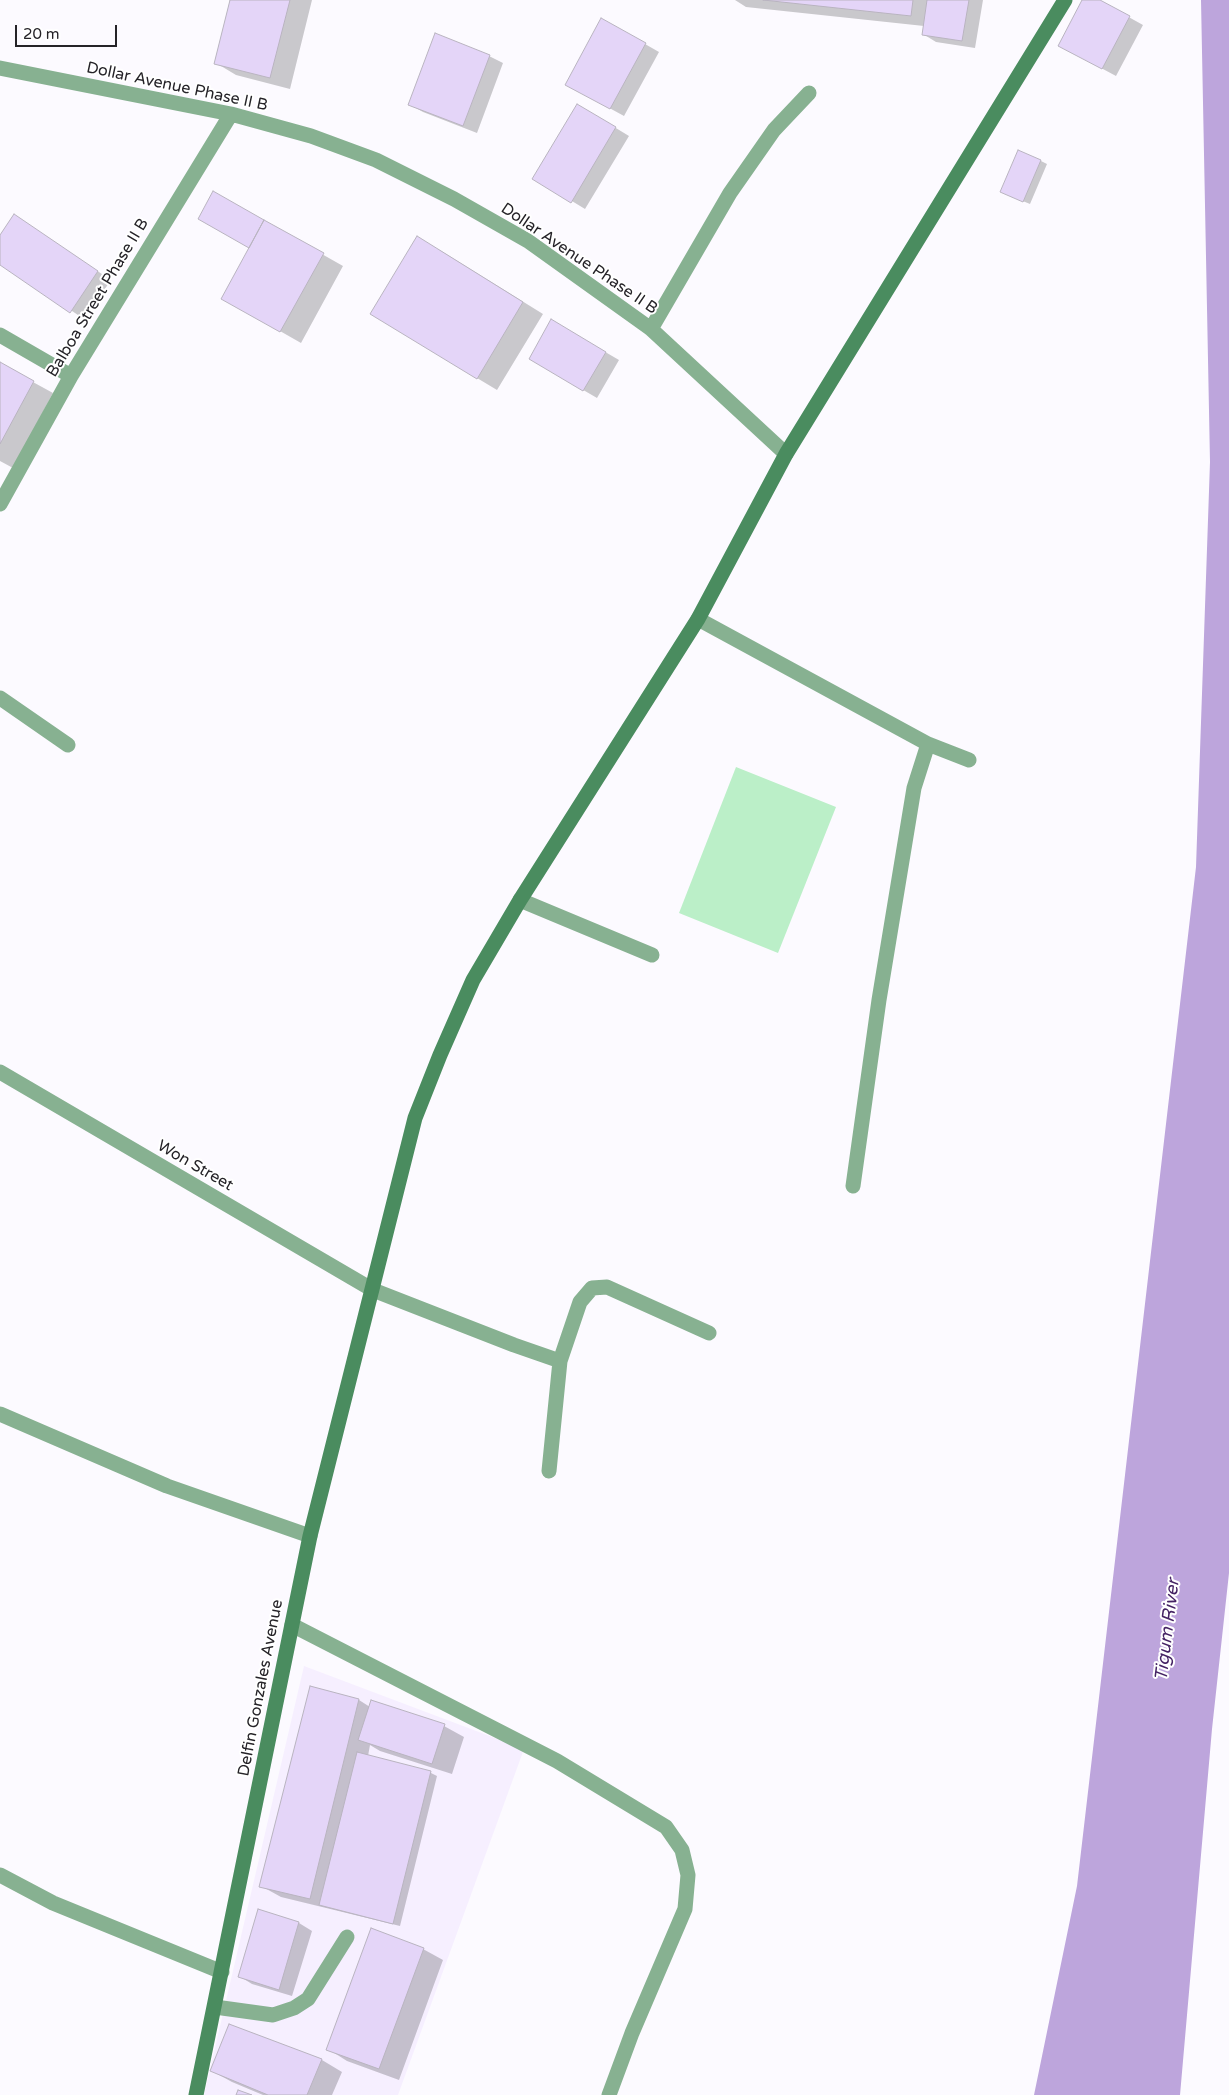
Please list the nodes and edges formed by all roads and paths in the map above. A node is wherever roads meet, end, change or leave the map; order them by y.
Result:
1 (1065, 0) edge
2 (0, 68) edge
3 (809, 93) dead end
4 (231, 114) junction
5 (651, 328) junction
6 (0, 334) edge
7 (71, 376) junction
8 (786, 454) junction
9 (0, 504) edge
10 (698, 619) junction
11 (0, 698) edge
12 (928, 744) junction
13 (68, 745) dead end
14 (969, 760) dead end
15 (520, 900) junction
16 (652, 955) dead end
17 (0, 1072) edge
18 (853, 1186) dead end
19 (373, 1290) junction
20 (708, 1333) dead end
21 (560, 1362) junction
22 (0, 1414) edge
23 (549, 1471) dead end
24 (310, 1536) junction
25 (292, 1624) junction
26 (0, 1875) edge
27 (347, 1937) dead end
28 (222, 1972) junction
29 (215, 2007) junction
30 (196, 2095) edge
31 (609, 2095) edge

1 - 8 street, Delfin Gonzales Avenue
2 - 4 street, Dollar Avenue Phase II B
3 - 5 street
4 - 5 street, Dollar Avenue Phase II B
4 - 7 street, Balboa Street Phase II B
5 - 8 street, Dollar Avenue Phase II B
6 - 7 street
7 - 9 street, Balboa Street Phase II B
8 - 10 street, Delfin Gonzales Avenue
10 - 12 street
10 - 15 street, Delfin Gonzales Avenue
11 - 13 street
12 - 14 street
12 - 18 street
15 - 16 street
15 - 19 street, Delfin Gonzales Avenue
17 - 19 street, Won Street
19 - 21 street, Won Street
19 - 24 street, Delfin Gonzales Avenue
20 - 21 street
21 - 23 street
22 - 24 street
24 - 25 street, Delfin Gonzales Avenue
25 - 28 street, Delfin Gonzales Avenue
25 - 31 street
26 - 28 street
27 - 29 street
28 - 29 street, Delfin Gonzales Avenue
29 - 30 street, Delfin Gonzales Avenue

